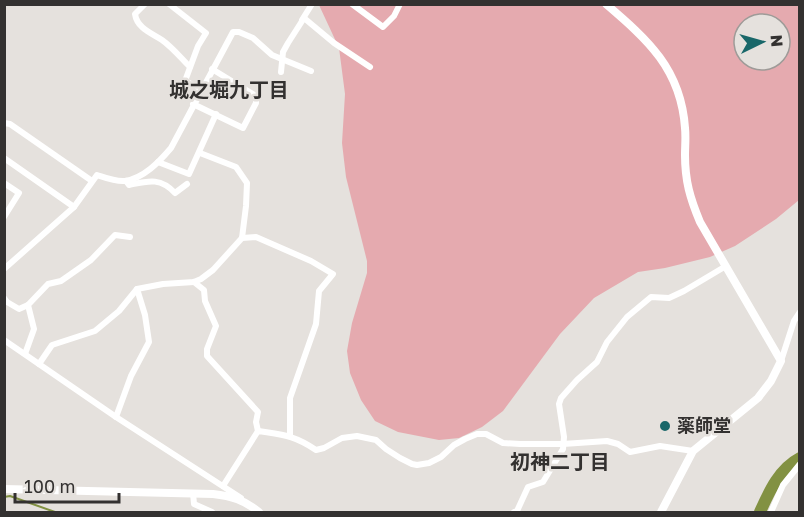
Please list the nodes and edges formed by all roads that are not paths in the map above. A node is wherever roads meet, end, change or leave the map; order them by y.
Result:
1 (145, 4) edge
2 (169, 4) edge
3 (312, 4) edge
4 (352, 4) edge
5 (400, 4) edge
6 (606, 4) edge
7 (304, 18) junction
8 (283, 59) junction
9 (190, 67) junction
10 (370, 67) dead end
11 (212, 69) junction
12 (311, 71) dead end
13 (281, 72) dead end
14 (201, 89) junction
15 (193, 105) junction
16 (216, 114) junction
17 (4, 123) edge
18 (200, 153) junction
19 (4, 158) edge
20 (158, 162) junction
21 (92, 181) junction
22 (126, 181) junction
23 (4, 183) edge
24 (187, 184) dead end
25 (74, 207) junction
26 (4, 217) edge
27 (130, 237) dead end
28 (242, 238) junction
29 (726, 266) junction
30 (5, 268) edge
31 (194, 282) junction
32 (137, 289) junction
33 (4, 298) edge
34 (28, 305) junction
35 (800, 312) edge
36 (4, 340) edge
37 (25, 354) junction
38 (781, 361) junction
39 (39, 364) junction
40 (116, 417) junction
41 (258, 431) junction
42 (290, 436) junction
43 (563, 444) junction
44 (693, 451) junction
45 (800, 464) edge
46 (223, 486) junction
47 (4, 489) edge
48 (193, 493) junction
49 (249, 504) junction
50 (212, 513) edge
51 (260, 513) edge
52 (514, 513) edge
53 (661, 513) edge
54 (771, 513) edge

1 - 9 street
2 - 9 street
3 - 7 street
4 - 5 street
6 - 29 street
7 - 8 street
7 - 10 street
8 - 11 street
8 - 12 street
8 - 13 street
9 - 14 street
11 - 14 street
11 - 16 street
14 - 15 street
15 - 16 street
15 - 20 street
16 - 18 street
17 - 21 street
18 - 20 street
18 - 28 street
19 - 25 street
20 - 22 street
21 - 22 street
21 - 25 street
22 - 24 street
23 - 26 street
25 - 30 street
27 - 34 street
28 - 31 street
28 - 42 street
29 - 38 street
29 - 43 street
31 - 32 street
31 - 41 street
32 - 39 street
32 - 40 street
33 - 34 street
34 - 37 street
35 - 38 street
36 - 37 street
37 - 39 street
38 - 44 street
39 - 40 street
40 - 46 street
41 - 42 street
41 - 46 street
42 - 43 street
43 - 44 street
43 - 52 street
44 - 53 street
45 - 54 street
46 - 49 street
47 - 48 main road
48 - 49 main road
48 - 50 street
49 - 51 main road

